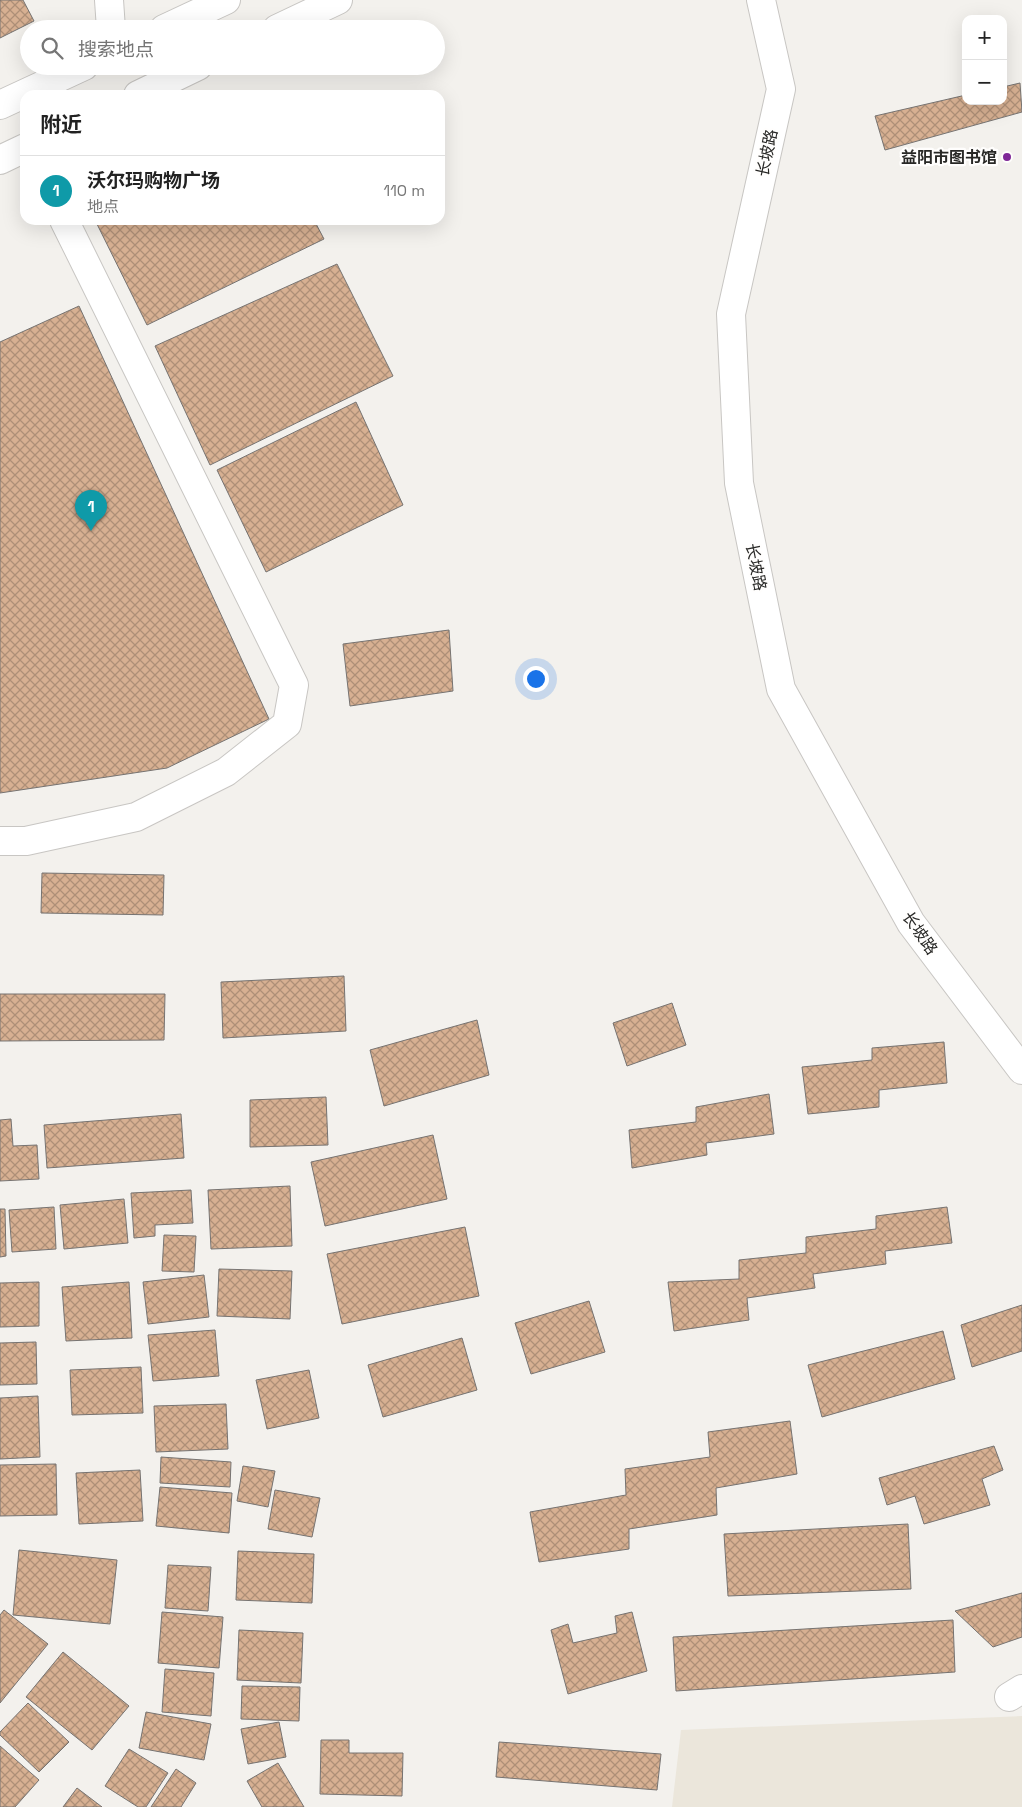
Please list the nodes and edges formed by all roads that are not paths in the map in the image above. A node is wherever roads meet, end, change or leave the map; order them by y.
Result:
1 (109, 0) edge
2 (226, 0) edge
3 (338, 0) edge
4 (761, 0) edge
5 (111, 20) edge
6 (183, 20) edge
7 (296, 20) edge
8 (65, 75) edge
9 (179, 75) edge
10 (32, 90) edge
11 (148, 90) edge
12 (20, 96) edge
13 (0, 105) edge
14 (20, 150) edge
15 (0, 160) edge
16 (66, 225) edge
17 (0, 841) edge
18 (1022, 1070) edge

1 - 5 street
2 - 6 street
3 - 7 street
4 - 18 street, 长坡路
8 - 10 street
9 - 11 street
12 - 13 street
14 - 15 street
16 - 17 street

